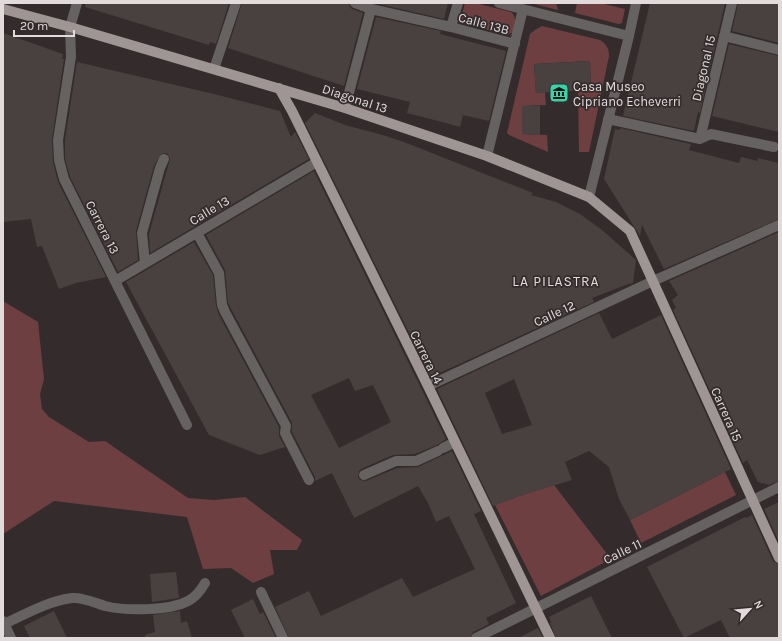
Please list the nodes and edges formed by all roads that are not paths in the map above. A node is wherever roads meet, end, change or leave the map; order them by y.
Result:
1 (77, 3) edge
2 (236, 3) edge
3 (458, 3) edge
4 (499, 3) edge
5 (636, 3) edge
6 (732, 3) edge
7 (358, 4) edge
8 (3, 9) edge
9 (371, 9) junction
10 (523, 9) junction
11 (70, 27) junction
12 (451, 27) junction
13 (629, 36) junction
14 (724, 36) junction
15 (515, 44) junction
16 (779, 50) edge
17 (214, 68) junction
18 (279, 88) junction
19 (345, 108) junction
20 (608, 119) junction
21 (700, 139) junction
22 (774, 147) dead end
23 (487, 156) junction
24 (164, 159) dead end
25 (317, 162) junction
26 (589, 197) junction
27 (779, 225) edge
28 (197, 233) junction
29 (145, 263) junction
30 (115, 281) junction
31 (652, 281) junction
32 (428, 386) junction
33 (187, 425) dead end
34 (455, 442) junction
35 (364, 475) dead end
36 (309, 480) dead end
37 (779, 487) edge
38 (752, 501) junction
39 (779, 558) edge
40 (205, 584) dead end
41 (261, 592) dead end
42 (536, 608) junction
43 (4, 622) edge
44 (11, 638) edge
45 (283, 638) edge
46 (476, 638) edge
47 (550, 638) edge

1 - 11 street, Carrera 13
2 - 17 street
3 - 12 street
4 - 10 street
5 - 13 street
6 - 14 street, Diagonal 15
7 - 9 street, Calle 13B
8 - 11 main road, Diagonal 13
9 - 12 street, Calle 13B
9 - 19 street
10 - 13 street
10 - 15 street
11 - 17 main road, Diagonal 13
11 - 30 street, Carrera 13
12 - 15 street, Calle 13B
13 - 20 street
14 - 16 street
14 - 21 street, Diagonal 15
15 - 23 street
17 - 18 main road, Diagonal 13
18 - 19 main road, Diagonal 13
18 - 25 main road, Carrera 14
19 - 23 main road, Diagonal 13
20 - 21 street
20 - 26 street
21 - 22 street
23 - 26 main road, Diagonal 13
24 - 29 street
25 - 28 street, Calle 13
25 - 32 main road, Carrera 14
26 - 31 main road, Diagonal 13
27 - 31 street, Calle 12
28 - 29 street, Calle 13
28 - 36 street
29 - 30 street, Calle 13
30 - 33 street, Carrera 13
31 - 32 street, Calle 12
31 - 38 main road, Carrera 15
32 - 34 main road, Carrera 14
34 - 35 street
34 - 42 main road, Carrera 14
37 - 38 street, Calle 11
38 - 39 main road, Carrera 15
38 - 42 street, Calle 11
40 - 43 street
41 - 45 street
42 - 46 street, Calle 11
42 - 47 main road, Carrera 14
43 - 44 street

